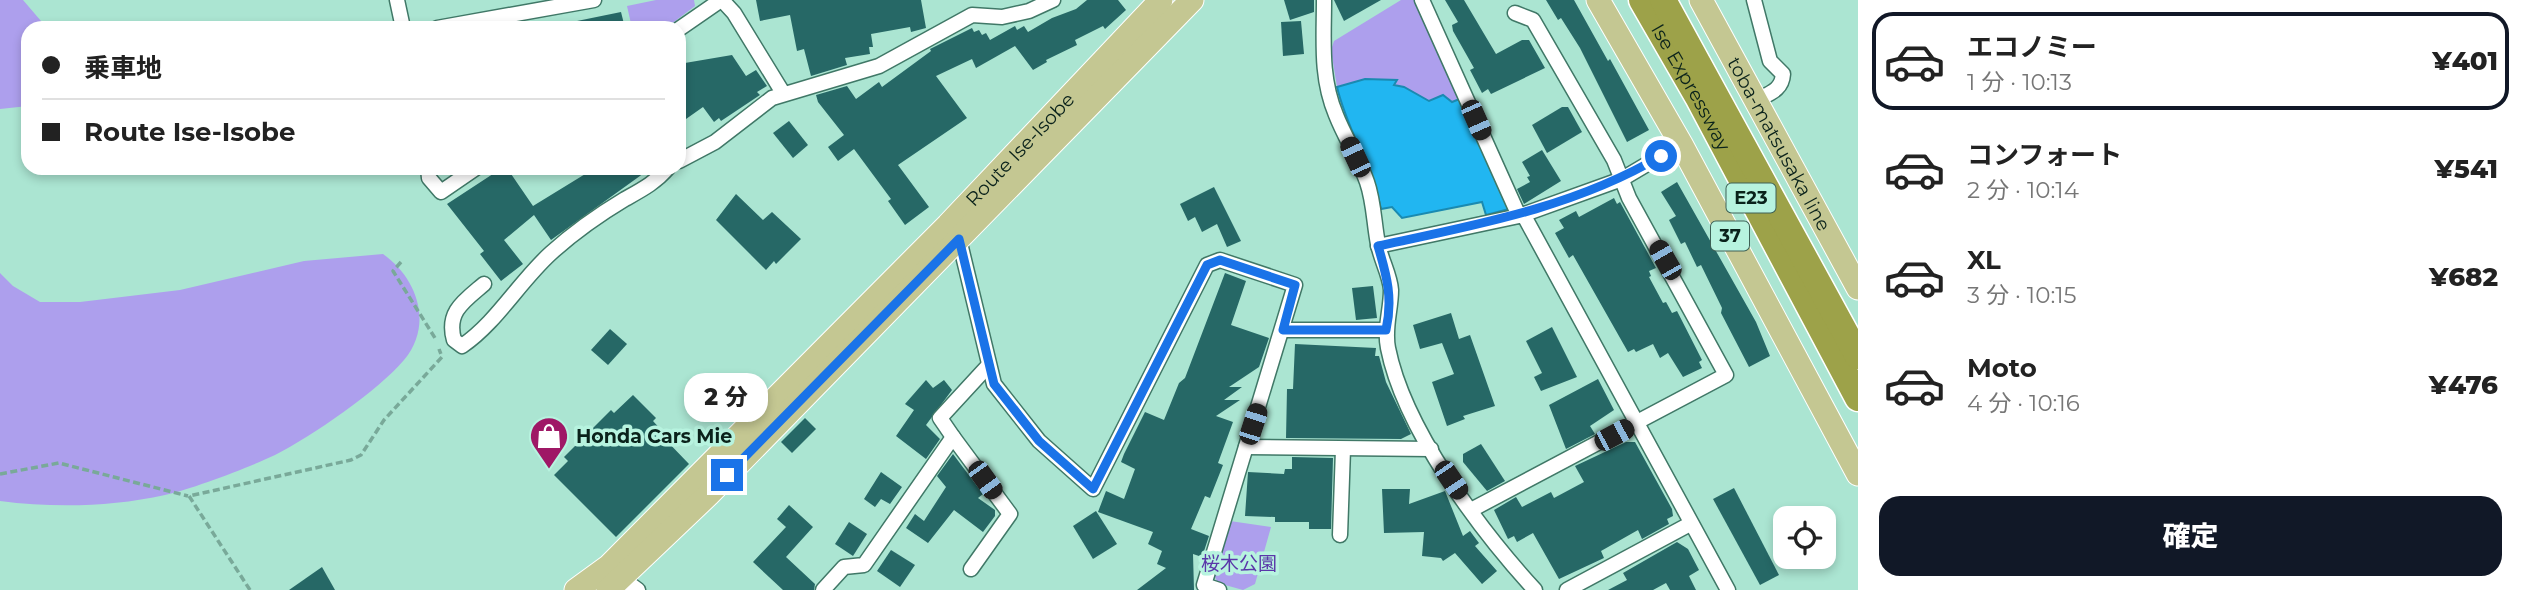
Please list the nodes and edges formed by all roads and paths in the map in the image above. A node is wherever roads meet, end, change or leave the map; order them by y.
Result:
1 (397, 0) edge
2 (594, 0) edge
3 (721, 0) edge
4 (1054, 0) edge
5 (1161, 0) edge
6 (1192, 0) edge
7 (1324, 0) edge
8 (1422, 0) edge
9 (1598, 0) edge
10 (1642, 0) edge
11 (1663, 0) edge
12 (1701, 0) edge
13 (1754, 0) edge
14 (1515, 13) dead end
15 (402, 21) edge
16 (477, 21) edge
17 (686, 24) edge
18 (783, 93) junction
19 (1757, 100) junction
20 (1681, 144) junction
21 (686, 157) edge
22 (429, 175) edge
23 (466, 175) edge
24 (660, 175) edge
25 (1622, 178) junction
26 (1521, 215) junction
27 (959, 239) junction
28 (1378, 246) junction
29 (401, 262) dead end
30 (484, 284) dead end
31 (1858, 288) edge
32 (1283, 330) junction
33 (1386, 330) junction
34 (1858, 356) edge
35 (988, 367) junction
36 (1858, 398) edge
37 (1638, 423) junction
38 (953, 437) junction
39 (1245, 447) junction
40 (1343, 449) junction
41 (1431, 449) junction
42 (0, 474) edge
43 (1858, 474) edge
44 (190, 496) junction
45 (1471, 510) junction
46 (1690, 524) junction
47 (1340, 535) dead end
48 (971, 569) dead end
49 (623, 586) edge
50 (250, 590) edge
51 (576, 590) edge
52 (823, 590) edge
53 (1219, 590) edge
54 (1535, 590) edge
55 (1567, 590) edge
56 (1728, 590) edge

1 - 15 street
2 - 16 street
3 - 17 street
3 - 18 street
4 - 18 street
5 - 51 main road, Route Ise-Isobe
6 - 27 main road, Route Ise-Isobe
7 - 28 street
8 - 26 street
9 - 20 main road, 37
10 - 36 highway, Ise Expressway / E23
11 - 34 highway, Ise Expressway / E23
12 - 19 main road, toba-matsusaka line
13 - 19 street
14 - 25 street
18 - 21 street
19 - 31 main road, toba-matsusaka line
20 - 25 street
20 - 43 main road, 37
22 - 23 street
24 - 30 street
25 - 26 street
25 - 37 street
26 - 28 street
26 - 37 street
27 - 35 street
27 - 49 main road, Route Ise-Isobe
28 - 33 street
29 - 44 path
32 - 33 street
32 - 35 street
32 - 39 street
33 - 41 street
35 - 38 street
37 - 45 street
37 - 46 street
38 - 48 street
38 - 52 street
39 - 40 street
39 - 53 street
40 - 41 street
40 - 47 street
41 - 45 street
42 - 44 path
44 - 50 path
45 - 54 street
46 - 55 street
46 - 56 street

